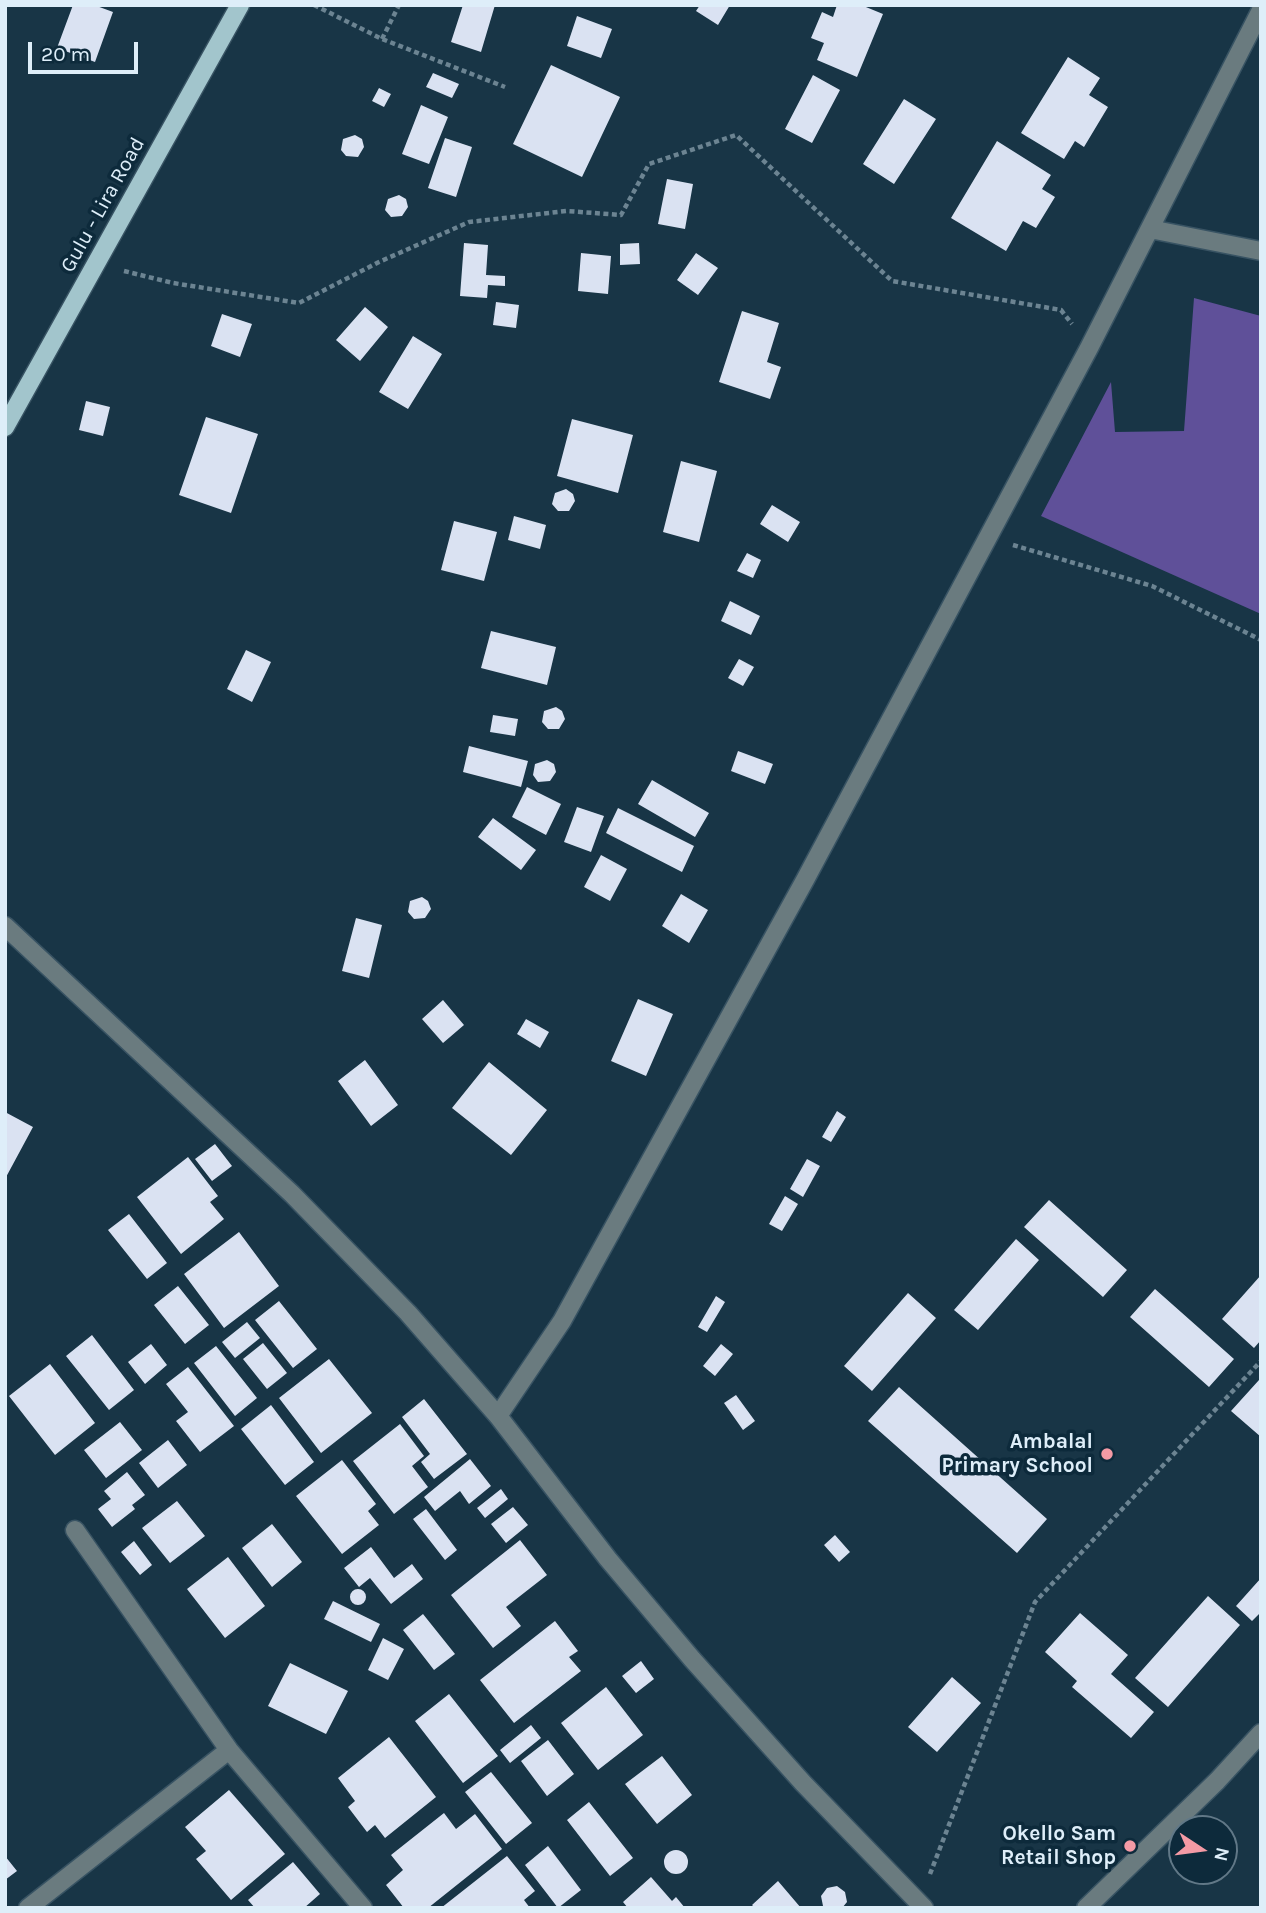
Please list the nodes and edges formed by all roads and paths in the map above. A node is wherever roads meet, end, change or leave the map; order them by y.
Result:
1 (240, 5) edge
2 (314, 5) edge
3 (399, 5) edge
4 (1261, 10) edge
5 (382, 39) junction
6 (505, 87) dead end
7 (1150, 229) junction
8 (1261, 251) edge
9 (96, 264) junction
10 (1089, 348) junction
11 (5, 427) edge
12 (988, 538) junction
13 (1261, 640) edge
14 (5, 926) edge
15 (1261, 1361) edge
16 (498, 1416) junction
17 (75, 1530) dead end
18 (1261, 1733) edge
19 (229, 1749) junction
20 (922, 1905) edge
21 (28, 1908) edge
22 (363, 1908) edge
23 (1086, 1908) edge

1 - 9 main road, Gulu - Lira Road
2 - 5 path
3 - 5 path
4 - 7 street
5 - 6 path
7 - 8 street
7 - 10 street
9 - 10 path
9 - 11 main road, Gulu - Lira Road
10 - 12 street
12 - 13 path
12 - 16 street
14 - 16 street
15 - 20 path
16 - 20 street
17 - 19 street
18 - 23 street
19 - 21 street
19 - 22 street

